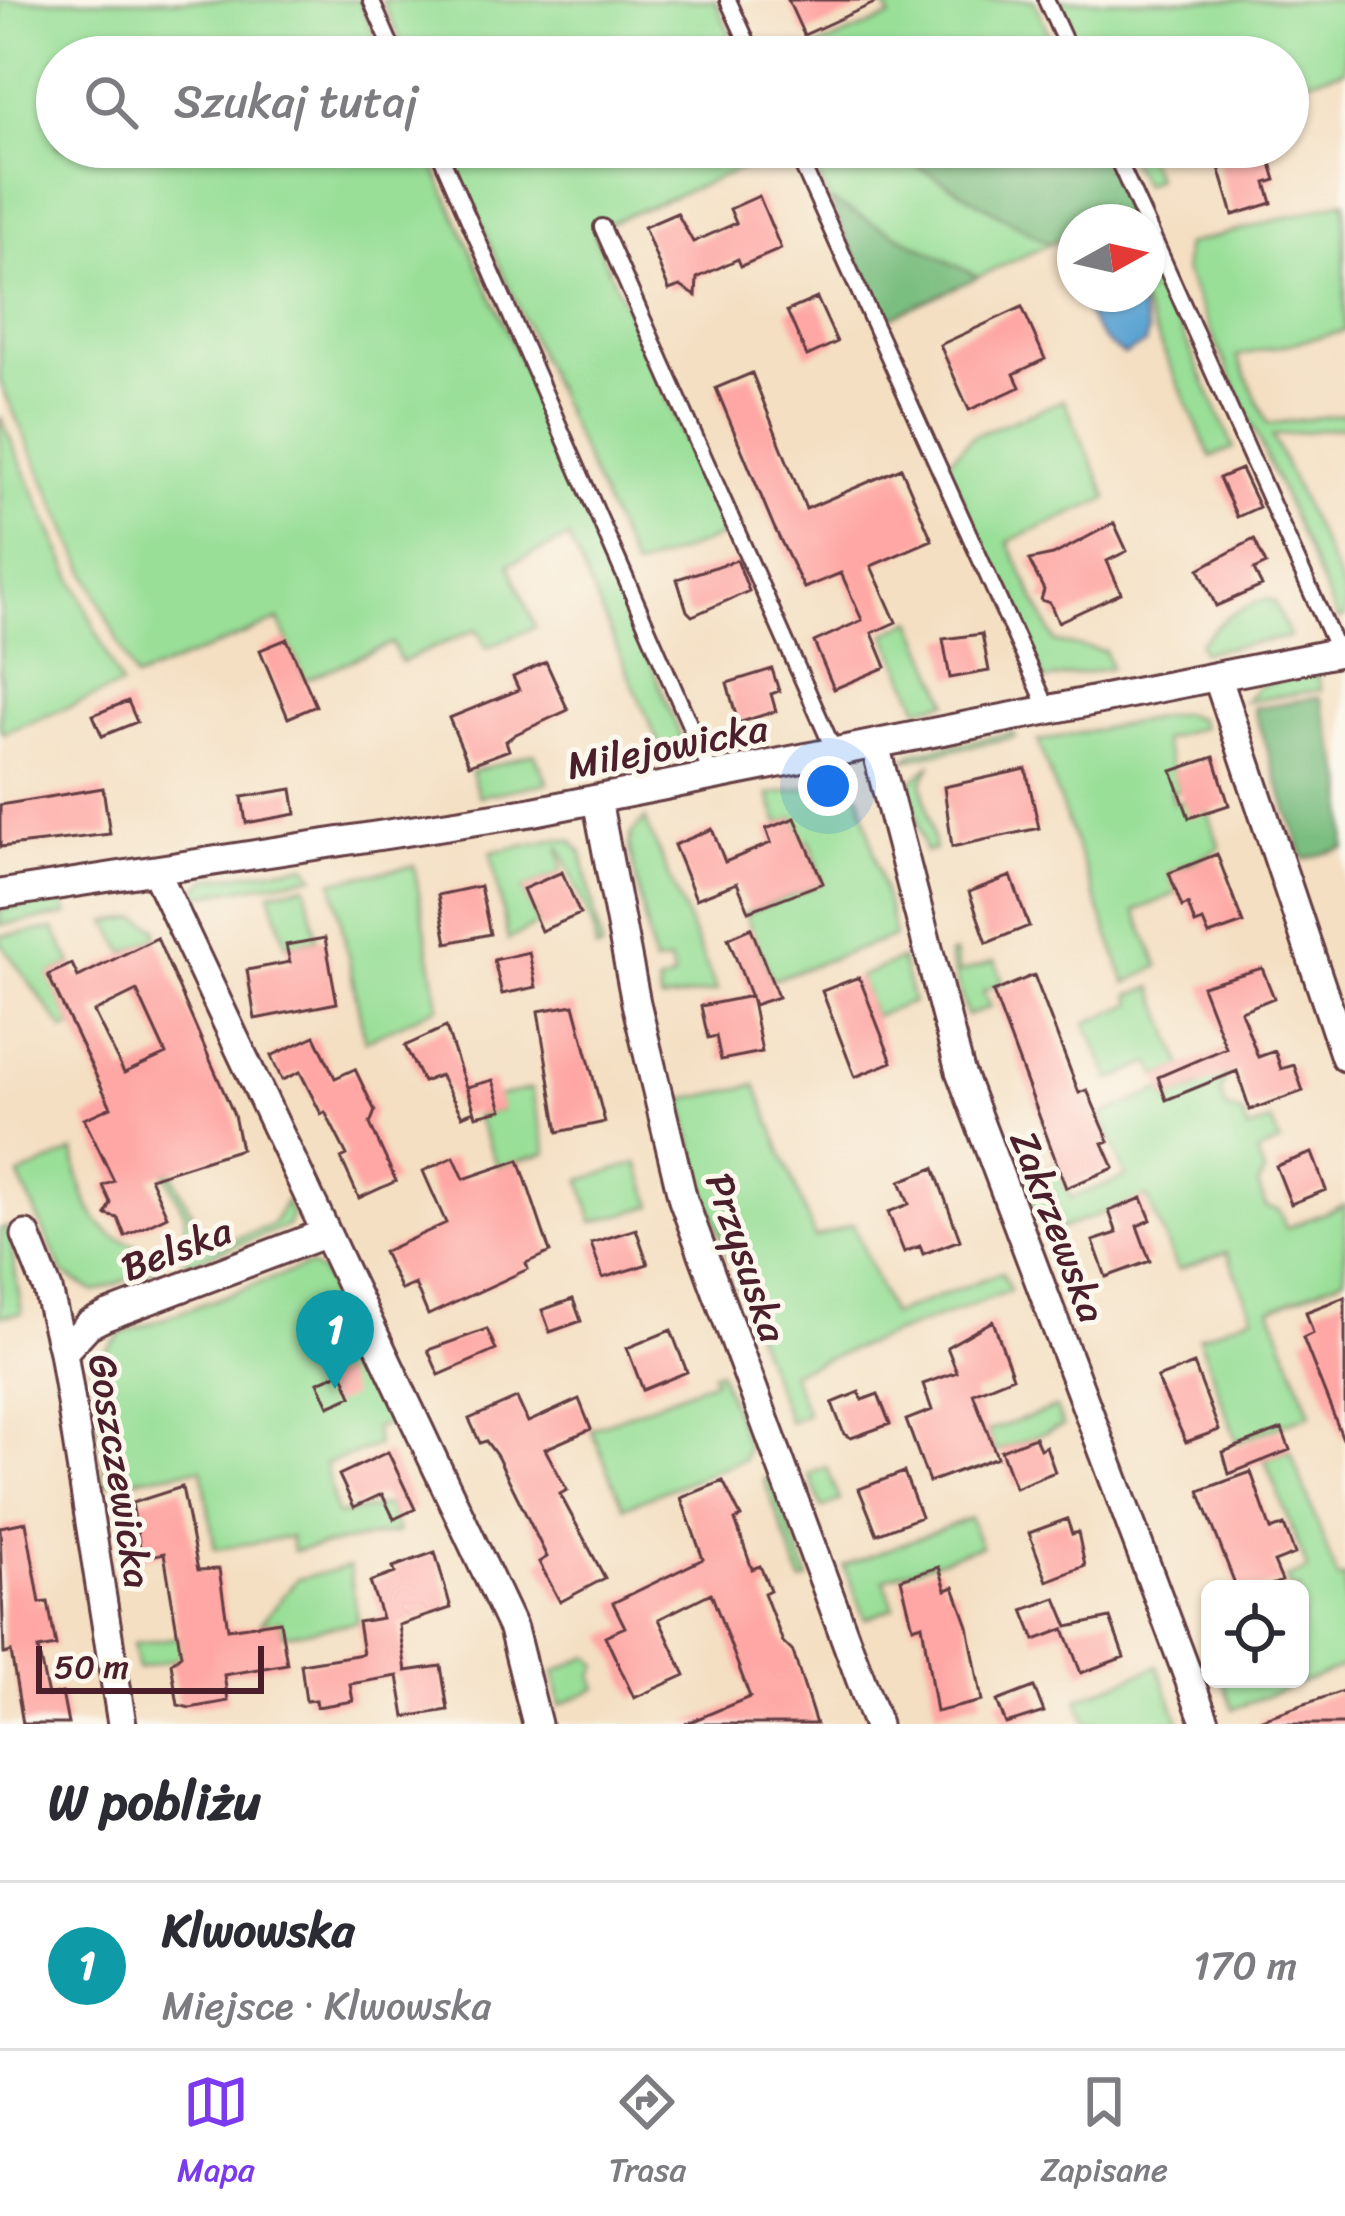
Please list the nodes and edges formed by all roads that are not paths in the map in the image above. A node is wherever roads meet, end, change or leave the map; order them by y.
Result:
1 (370, 0) edge
2 (728, 0) edge
3 (1046, 0) edge
4 (386, 36) edge
5 (744, 36) edge
6 (1062, 36) edge
7 (446, 168) edge
8 (803, 168) edge
9 (1122, 168) edge
10 (1138, 204) edge
11 (602, 227) dead end
12 (1165, 263) edge
13 (1342, 652) edge
14 (1217, 676) junction
15 (1048, 709) junction
16 (875, 745) junction
17 (835, 753) junction
18 (713, 778) junction
19 (597, 800) junction
20 (156, 872) junction
21 (0, 894) edge
22 (1345, 1057) edge
23 (326, 1233) junction
24 (26, 1235) dead end
25 (63, 1352) junction
26 (122, 1724) edge
27 (537, 1724) edge
28 (877, 1724) edge
29 (1206, 1724) edge

1 - 4 lane
2 - 5 lane
3 - 6 lane
7 - 18 lane
8 - 15 lane
9 - 10 lane
11 - 17 lane
12 - 13 lane
13 - 14 street, Milejowicka
14 - 15 street, Milejowicka
14 - 22 street
15 - 16 street, Milejowicka
16 - 17 street, Milejowicka
16 - 29 street, Zakrzewska
17 - 18 street, Milejowicka
18 - 19 street, Milejowicka
19 - 20 street, Milejowicka
19 - 28 street, Przysuska
20 - 21 street, Milejowicka
20 - 23 street
23 - 25 street, Belska
23 - 27 street
24 - 25 street, Goszczewicka
25 - 26 street, Goszczewicka

